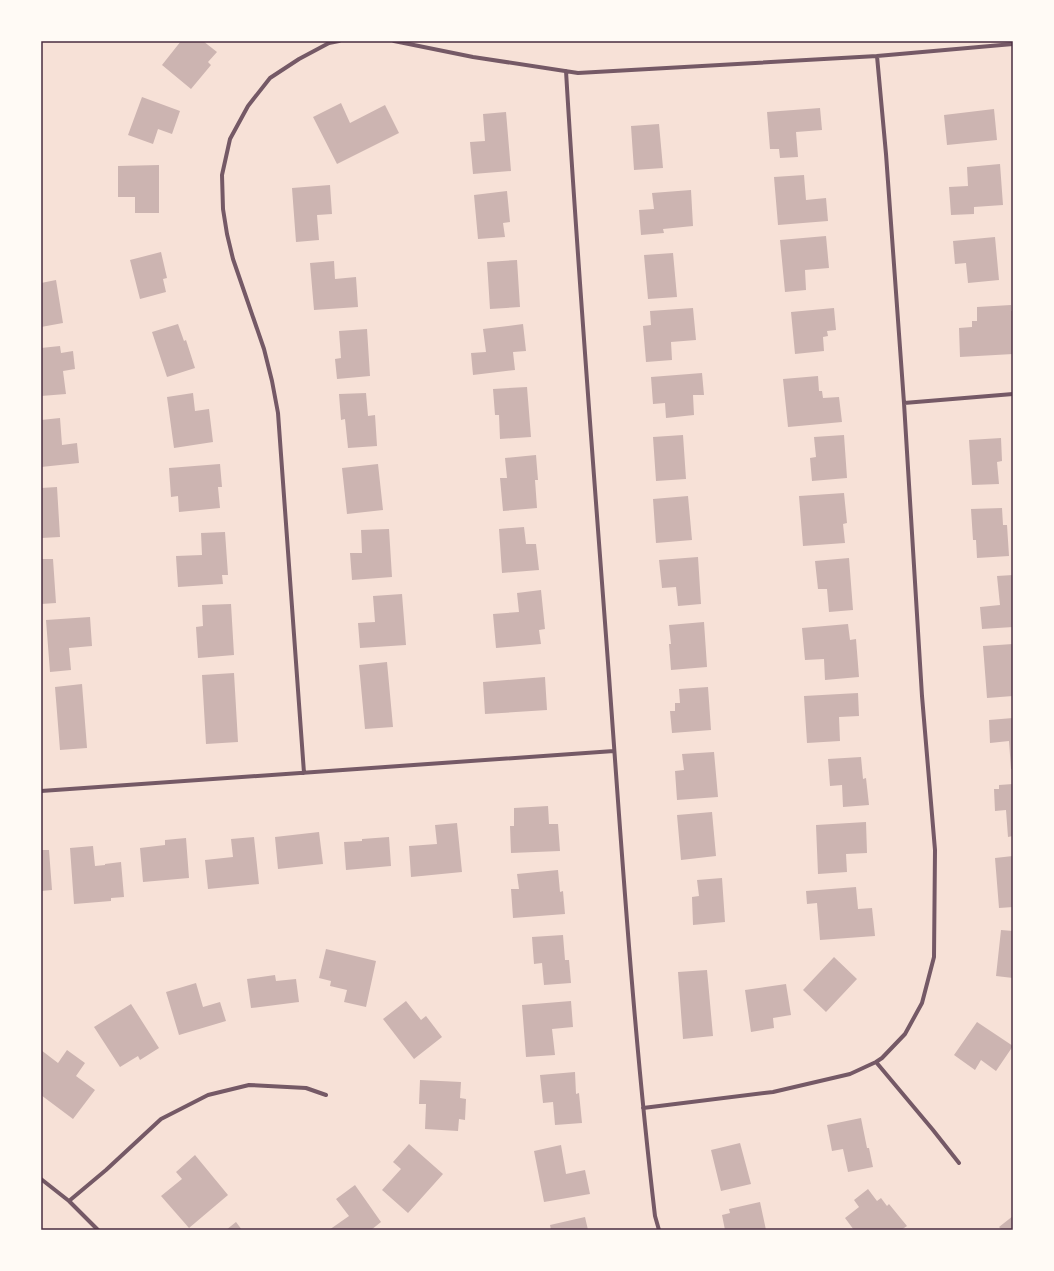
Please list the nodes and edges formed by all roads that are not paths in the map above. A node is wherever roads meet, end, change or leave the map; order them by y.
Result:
1 (339, 41) edge
2 (394, 41) edge
3 (1013, 44) edge
4 (877, 56) junction
5 (566, 71) junction
6 (1013, 394) edge
7 (904, 403) junction
8 (614, 751) junction
9 (304, 773) junction
10 (41, 791) edge
11 (876, 1062) junction
12 (326, 1094) dead end
13 (643, 1108) junction
14 (959, 1163) dead end
15 (41, 1179) edge
16 (69, 1201) junction
17 (98, 1230) edge
18 (659, 1230) edge

1 - 9 street
2 - 5 street
3 - 4 street
4 - 5 street
4 - 7 street
5 - 8 street
6 - 7 street
7 - 11 street
8 - 9 street
8 - 13 street
9 - 10 street
11 - 13 street
11 - 14 street
12 - 16 street
13 - 18 street
15 - 16 street
16 - 17 street

